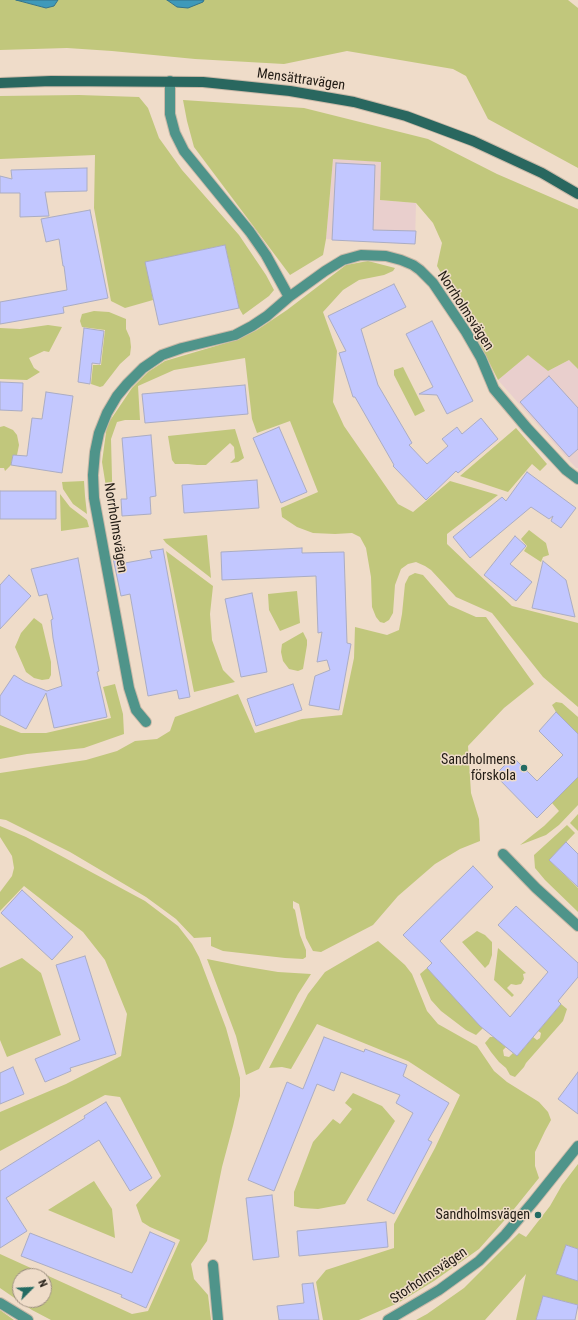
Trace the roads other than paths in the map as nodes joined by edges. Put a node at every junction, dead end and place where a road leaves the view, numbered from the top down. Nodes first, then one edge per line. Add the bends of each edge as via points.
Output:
1 (170, 81) junction
2 (0, 83) edge
3 (578, 194) edge
4 (290, 297) junction
5 (578, 479) edge
6 (146, 722) dead end
7 (503, 854) dead end
8 (578, 926) edge
9 (578, 1146) edge
10 (213, 1265) dead end
11 (0, 1303) edge
12 (28, 1320) edge
13 (218, 1320) edge
14 (388, 1320) edge

1 - 2 street, Mensättravägen
1 - 3 street, Mensättravägen via 290,91 354,102 398,114 473,140 542,172
1 - 4 street via 170,114 175,133 184,151 250,232
4 - 5 street, Norrholmsvägen via 343,260 361,255 386,256 413,265 433,283 466,332 494,388 527,428 566,470
4 - 6 street, Norrholmsvägen via 252,326 235,334 162,355 143,368 117,396 99,433 93,475 95,505 129,688 136,710
7 - 8 street
9 - 14 street, Storholmsvägen via 505,1235 479,1261 439,1290
10 - 13 street
11 - 12 street

